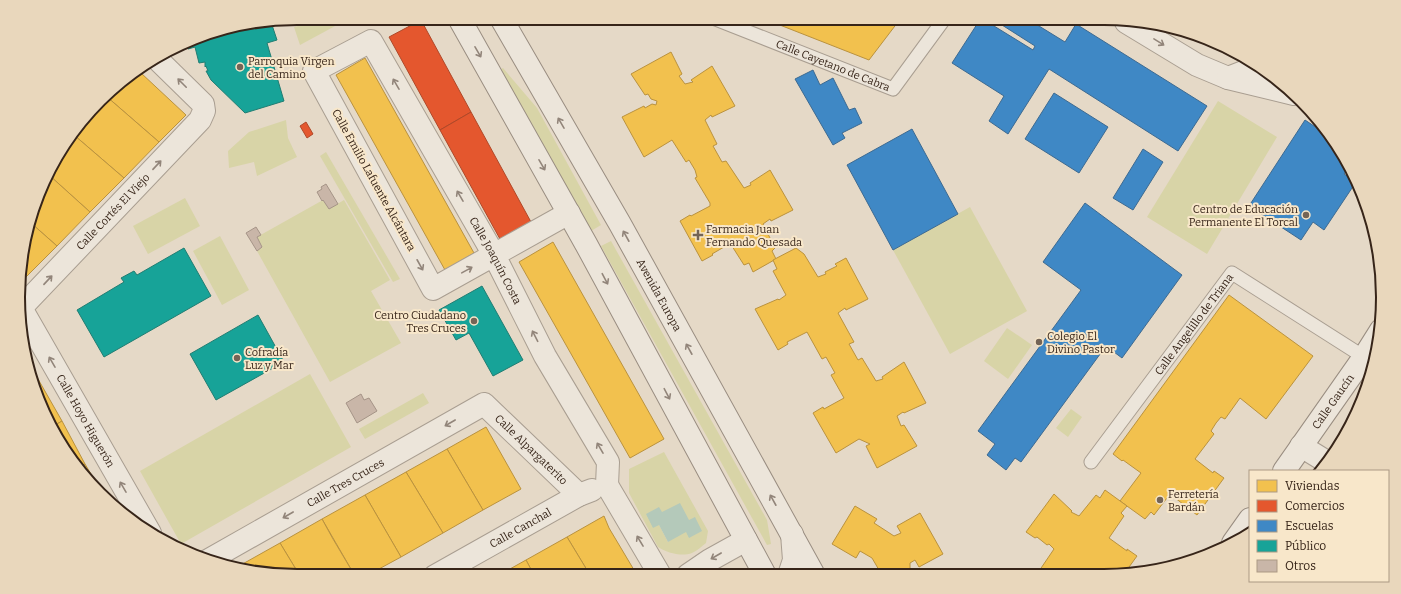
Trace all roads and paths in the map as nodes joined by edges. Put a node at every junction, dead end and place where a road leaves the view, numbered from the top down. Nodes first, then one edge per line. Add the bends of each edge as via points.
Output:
1 (464, 25) edge
2 (505, 25) edge
3 (731, 25) edge
4 (940, 25) edge
5 (1133, 27) edge
6 (160, 62) edge
7 (1252, 69) edge
8 (314, 71) joint
9 (1228, 78) junction
10 (1282, 91) edge
11 (569, 213) junction
12 (494, 255) junction
13 (25, 303) edge
14 (26, 320) edge
15 (1372, 345) edge
16 (1364, 357) junction
17 (484, 404) joint
18 (1301, 446) junction
19 (1323, 459) edge
20 (1091, 462) dead end
21 (1285, 470) edge
22 (607, 485) junction
23 (579, 495) junction
24 (1249, 520) edge
25 (143, 521) edge
26 (1241, 532) edge
27 (792, 534) junction
28 (746, 540) junction
29 (215, 556) edge
30 (447, 569) edge
31 (656, 569) edge
32 (697, 569) edge
33 (762, 569) edge
34 (791, 569) edge
35 (811, 569) edge

1 -> 11 street
27 -> 2 street, Avenida Europa
3 - 4 lane, Calle Cayetano de Cabra via 893,89
5 -> 9 street via 1197,66
13 -> 6 street, Calle Cortés El Viejo via 200,120 204,111 203,104
7 - 9 street
12 -> 8 street, Calle Joaquín Costa via 371,40
8 -> 12 street, Calle Emilio Lafuente Alcántara via 433,289
9 - 10 street
11 - 12 street
11 -> 28 street
22 -> 12 street, Calle Joaquín Costa via 608,462 545,356
25 -> 14 street, Calle Hoyo Higuerón
15 - 16 street, Calle Gaucín
16 - 18 street, Calle Gaucín
16 - 20 lane, Calle Angelillo de Triana via 1232,273
17 - 23 street, Calle Alpargaterito
17 -> 29 street, Calle Tres Cruces
18 - 19 street
18 - 21 street, Calle Gaucín
22 - 23 street, Calle Canchal
31 -> 22 street
23 - 30 street, Calle Canchal
24 - 26 street
27 - 34 street via 794,560
27 - 35 street, Avenida Europa
28 -> 32 street
28 - 33 street

